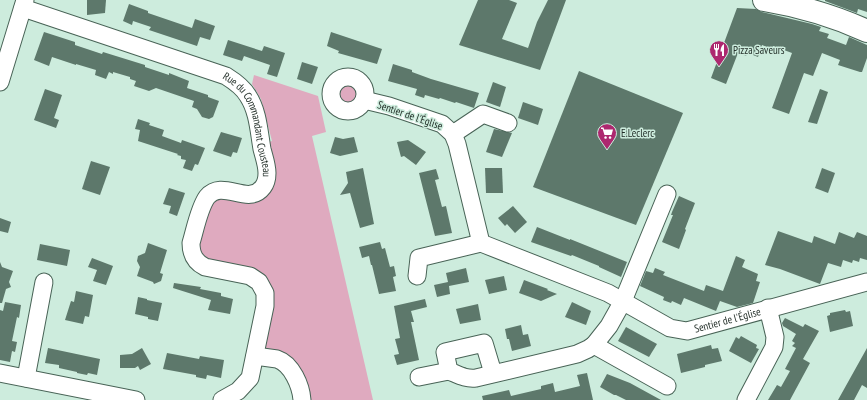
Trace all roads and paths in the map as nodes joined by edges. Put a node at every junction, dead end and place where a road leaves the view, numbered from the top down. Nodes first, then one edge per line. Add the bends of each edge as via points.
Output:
1 (764, 0) edge
2 (24, 4) edge
3 (867, 31) edge
4 (0, 82) edge
5 (364, 100) dead end
6 (508, 123) dead end
7 (453, 134) junction
8 (667, 194) dead end
9 (481, 243) junction
10 (417, 276) dead end
11 (44, 282) dead end
12 (867, 282) edge
13 (623, 301) junction
14 (768, 308) junction
15 (594, 345) junction
16 (255, 356) junction
17 (449, 370) junction
18 (0, 373) edge
19 (493, 374) junction
20 (419, 377) dead end
21 (26, 378) junction
22 (667, 386) dead end
23 (136, 400) edge
24 (222, 400) edge
25 (302, 400) edge
26 (746, 400) edge

1 - 3 main road via 820,13
2 - 4 street
2 - 16 street, Rue du Commandant Cousteau via 226,76 238,84 248,96 255,110 267,172 265,184 258,192 250,195 227,190 211,193 202,206 191,249 194,258 201,265 250,276 263,287 265,306
5 - 7 street, Sentier de l'Église via 442,124
6 - 7 street, Sentier de l'Église via 483,114
7 - 9 street, Sentier de l'Église
8 - 13 street
9 - 10 street via 418,258
9 - 13 street, Sentier de l'Église via 599,289
11 - 21 street
12 - 14 street, Sentier de l'Église
13 - 14 street, Sentier de l'Église via 670,328 681,330
13 - 15 street via 609,326
14 - 26 street, Sentier de l'Église via 775,337 774,347
15 - 19 street via 577,354
15 - 22 street
16 - 24 street, Rue du Commandant Cousteau via 250,378 238,391
16 - 25 street via 277,359 286,365 299,387
17 - 19 street via 469,378
17 - 19 street via 446,352 484,343
17 - 20 street
18 - 21 street
21 - 23 street

